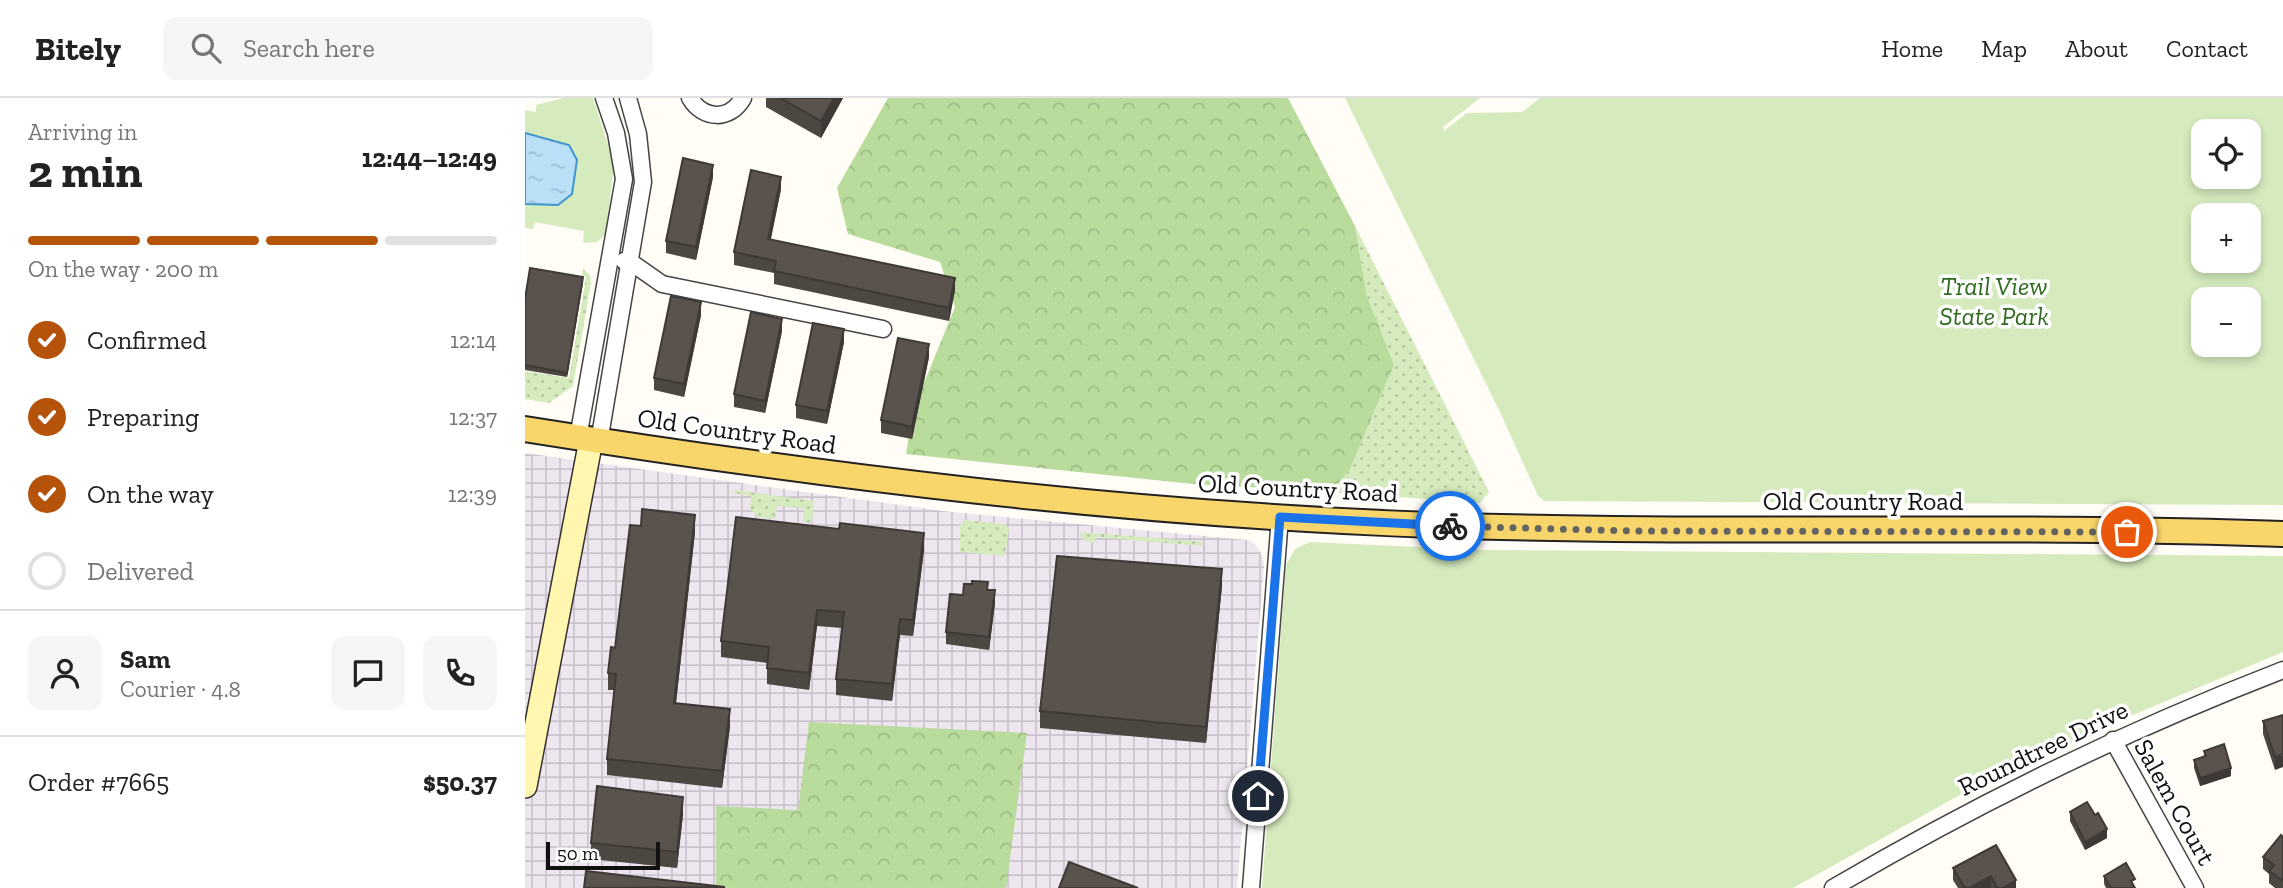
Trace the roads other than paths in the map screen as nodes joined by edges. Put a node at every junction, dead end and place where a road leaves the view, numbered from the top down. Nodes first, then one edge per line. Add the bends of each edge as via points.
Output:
1 (604, 98) edge
2 (628, 98) edge
3 (690, 98) edge
4 (743, 98) edge
5 (610, 258) junction
6 (632, 262) junction
7 (883, 329) dead end
8 (525, 429) edge
9 (589, 440) junction
10 (1280, 517) junction
11 (2283, 534) edge
12 (2283, 670) edge
13 (2113, 740) junction
14 (525, 786) edge
15 (1251, 888) edge
16 (1833, 888) edge
17 (2195, 888) edge

1 - 5 street via 624,178
2 - 6 street via 638,134 643,182
3 - 4 street via 703,112 720,115 737,107
5 - 6 street
5 - 9 street
6 - 7 street via 661,284
6 - 9 street
8 - 9 main road, Old Country Road
9 - 10 main road, Old Country Road via 958,491
9 - 14 street
10 - 11 main road, Old Country Road via 1631,531
10 - 15 street
12 - 13 street, Roundtree Drive
13 - 16 street, Roundtree Drive via 2032,777
13 - 17 street, Salem Court

